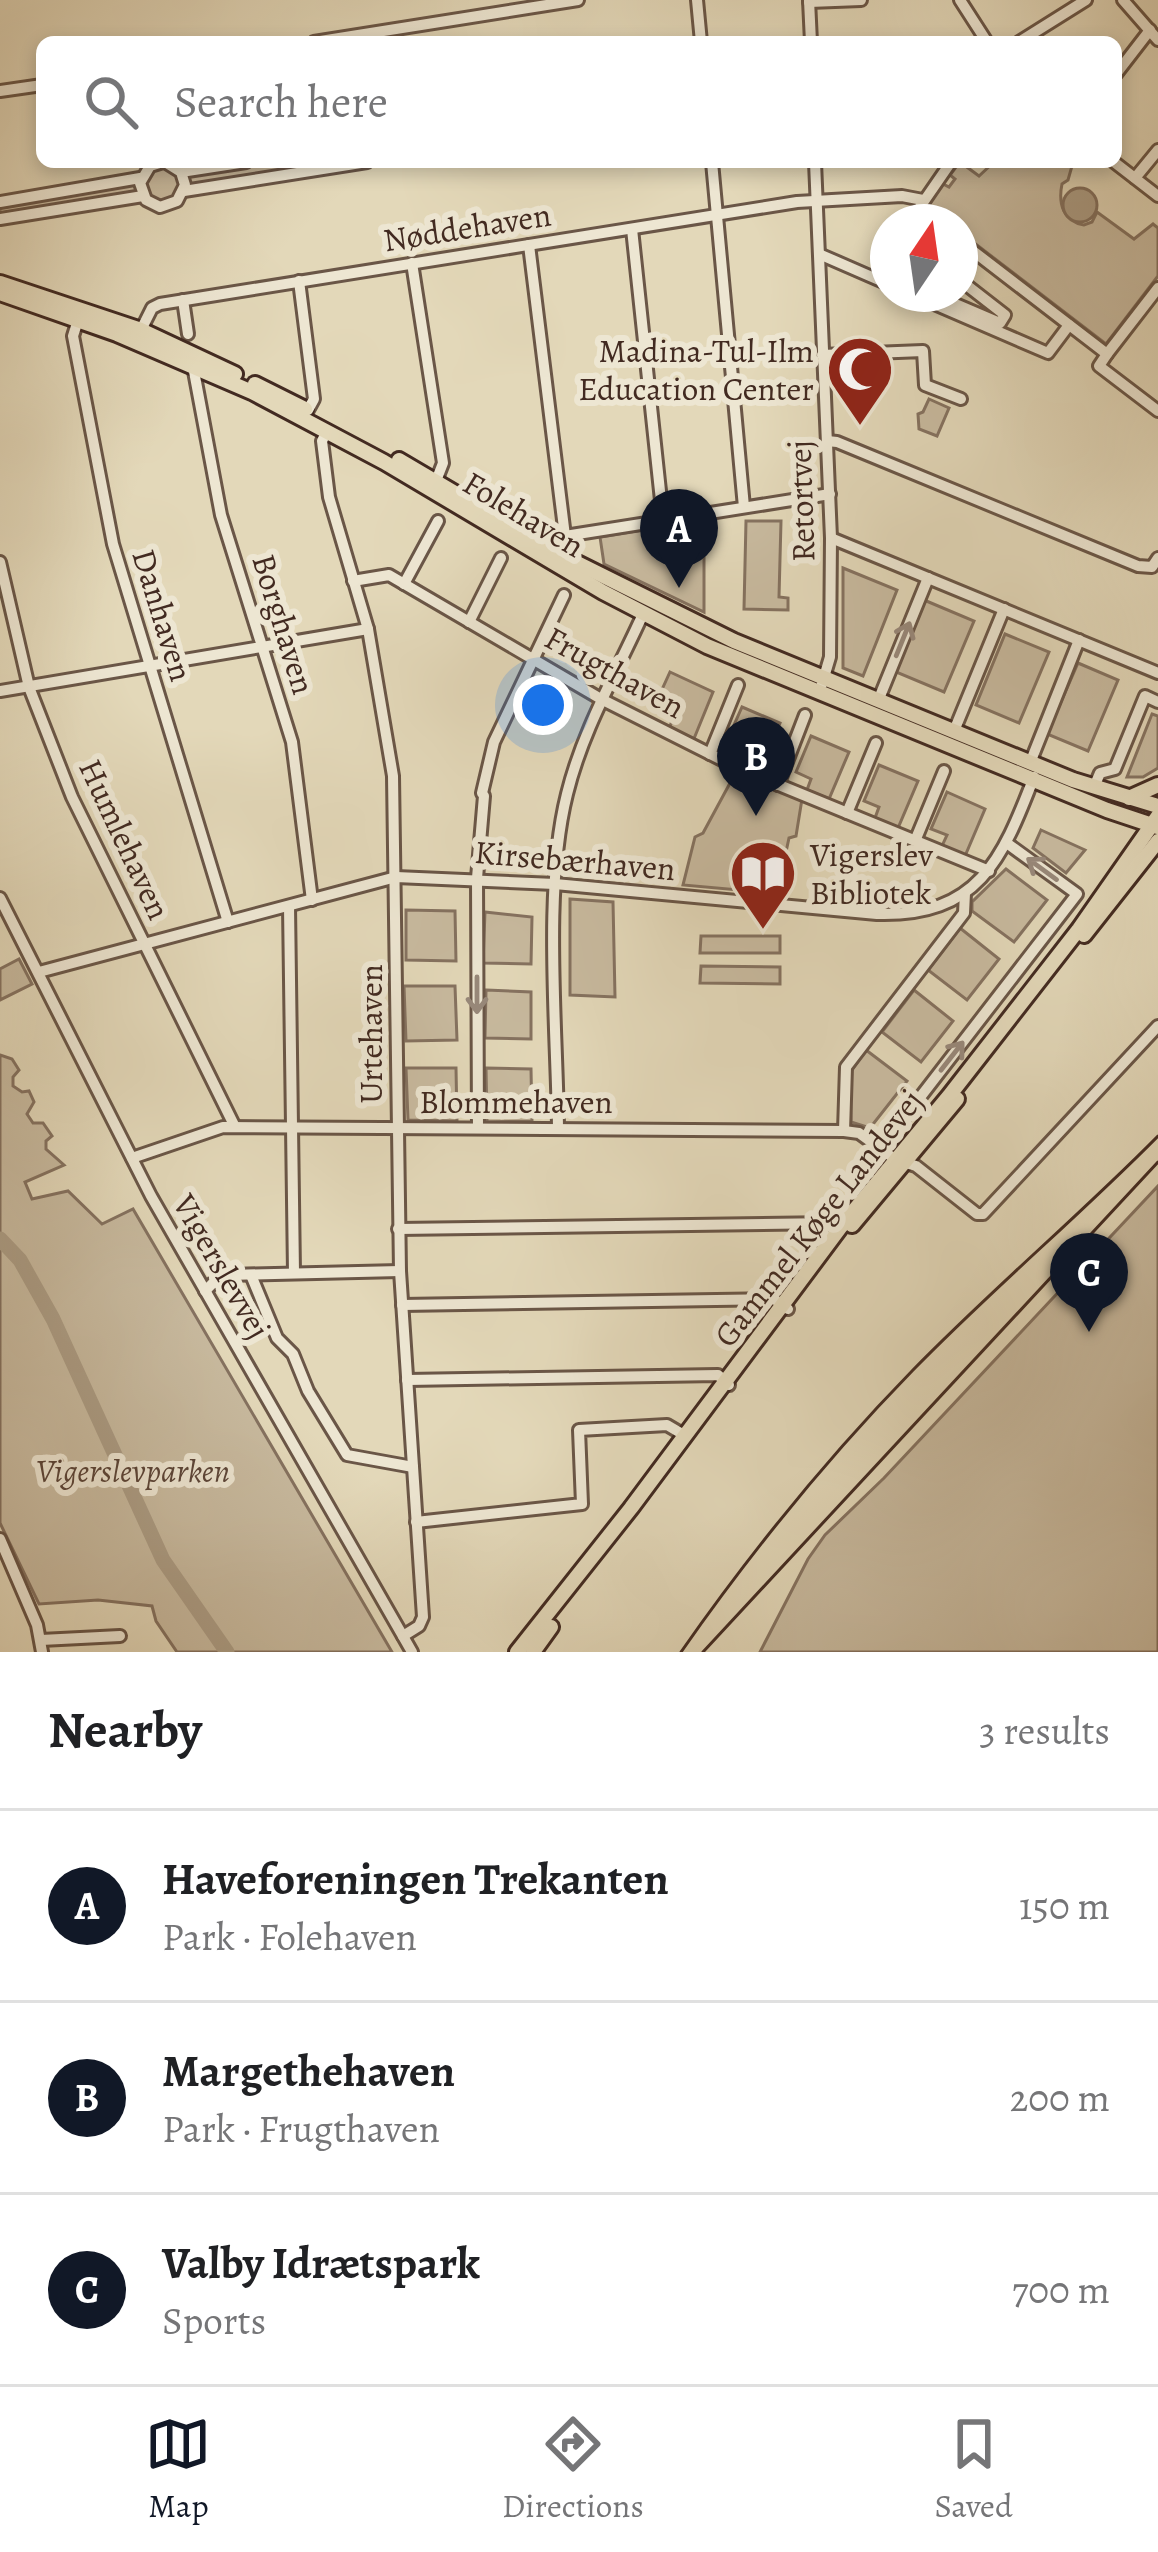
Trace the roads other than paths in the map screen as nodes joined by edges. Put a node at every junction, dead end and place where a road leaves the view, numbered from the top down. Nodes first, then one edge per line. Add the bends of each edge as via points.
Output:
1 (578, 0) edge
2 (697, 0) edge
3 (861, 0) edge
4 (960, 0) edge
5 (1086, 0) edge
6 (1123, 0) edge
7 (809, 1) edge
8 (1154, 35) edge
9 (352, 36) edge
10 (700, 36) edge
11 (811, 36) edge
12 (983, 36) edge
13 (1029, 36) edge
14 (1122, 68) edge
15 (36, 86) edge
16 (0, 91) edge
17 (1158, 150) edge
18 (148, 168) edge
19 (174, 168) edge
20 (207, 168) edge
21 (325, 168) edge
22 (713, 168) edge
23 (815, 168) edge
24 (947, 168) edge
25 (1122, 168) edge
26 (181, 172) junction
27 (140, 178) junction
28 (1135, 178) junction
29 (184, 191) junction
30 (143, 196) junction
31 (1158, 196) edge
32 (923, 200) junction
33 (817, 201) junction
34 (0, 202) edge
35 (923, 204) edge
36 (717, 215) junction
37 (0, 218) edge
38 (632, 229) junction
39 (529, 245) junction
40 (819, 254) junction
41 (978, 255) edge
42 (412, 263) junction
43 (870, 276) edge
44 (298, 281) junction
45 (0, 283) edge
46 (1158, 287) edge
47 (0, 293) edge
48 (978, 294) edge
49 (183, 300) junction
50 (1153, 305) edge
51 (962, 312) edge
52 (974, 312) edge
53 (78, 320) junction
54 (1069, 325) junction
55 (140, 330) junction
56 (188, 334) dead end
57 (1107, 354) junction
58 (822, 355) junction
59 (194, 365) junction
60 (961, 399) dead end
61 (308, 410) junction
62 (1158, 411) edge
63 (327, 430) junction
64 (827, 441) junction
65 (436, 482) junction
66 (830, 494) junction
67 (744, 507) junction
68 (438, 520) dead end
69 (663, 520) junction
70 (565, 536) junction
71 (831, 538) junction
72 (555, 552) junction
73 (501, 558) dead end
74 (1158, 558) edge
75 (0, 562) edge
76 (928, 578) junction
77 (353, 581) junction
78 (404, 584) junction
79 (564, 595) dead end
80 (1004, 609) junction
81 (643, 614) junction
82 (469, 622) junction
83 (368, 629) junction
84 (1079, 640) junction
85 (264, 648) junction
86 (533, 659) junction
87 (150, 666) junction
88 (1158, 673) edge
89 (738, 685) dead end
90 (821, 686) junction
91 (29, 687) junction
92 (0, 691) edge
93 (601, 699) junction
94 (878, 701) junction
95 (1158, 702) edge
96 (806, 715) dead end
97 (954, 731) junction
98 (876, 743) dead end
99 (710, 754) junction
100 (1034, 770) junction
101 (944, 771) dead end
102 (778, 784) junction
103 (1158, 785) edge
104 (1094, 788) junction
105 (1129, 798) junction
106 (1158, 806) edge
107 (847, 813) junction
108 (1157, 821) edge
109 (916, 841) junction
110 (1158, 842) edge
111 (1008, 844) junction
112 (989, 871) junction
113 (396, 877) junction
114 (477, 878) junction
115 (555, 884) junction
116 (965, 893) junction
117 (0, 898) edge
118 (312, 899) junction
119 (289, 906) junction
120 (228, 922) junction
121 (144, 944) junction
122 (39, 972) junction
123 (1158, 1026) edge
124 (236, 1127) junction
125 (292, 1127) junction
126 (398, 1127) junction
127 (478, 1128) junction
128 (558, 1128) junction
129 (844, 1130) junction
130 (881, 1148) junction
131 (132, 1158) junction
132 (901, 1162) junction
133 (846, 1227) junction
134 (398, 1229) junction
135 (400, 1271) junction
136 (294, 1273) junction
137 (251, 1275) junction
138 (205, 1291) junction
139 (402, 1305) junction
140 (785, 1307) junction
141 (407, 1380) junction
142 (727, 1383) junction
143 (684, 1435) junction
144 (413, 1467) junction
145 (416, 1522) junction
146 (1, 1545) edge
147 (120, 1636) dead end
148 (404, 1636) junction
149 (41, 1646) edge
150 (412, 1652) edge
151 (517, 1652) edge
152 (533, 1652) edge

1 - 9 street
2 - 10 street
3 - 7 street
4 - 12 street
5 - 13 street
6 - 8 street
7 - 11 street
8 - 14 street
15 - 16 street
17 - 28 street
18 - 27 street
19 - 26 street
20 - 26 street
21 - 29 street
22 - 36 street
23 - 33 street, Retortvej
24 - 32 street
25 - 28 street
26 - 29 street
27 - 30 street
27 - 34 street
28 - 31 street
29 - 30 street via 166,207
30 - 37 street
32 - 33 street, Nøddehaven
32 - 35 street
33 - 36 street, Nøddehaven
33 - 40 street, Retortvej
36 - 38 street, Nøddehaven
36 - 67 street
38 - 39 street, Nøddehaven
38 - 69 street
39 - 42 street, Nøddehaven
39 - 70 street
40 - 43 street
40 - 58 street, Retortvej
41 - 54 street
42 - 44 street, Nøddehaven
42 - 65 street via 443,463
44 - 49 street, Nøddehaven
44 - 61 street via 314,399
45 - 55 main road, Folehaven
46 - 50 street
47 - 53 main road, Folehaven
48 - 52 street via 1006,315 1000,323
49 - 55 street, Nøddehaven via 152,308
49 - 56 street
50 - 57 street
51 - 54 street via 1048,353
53 - 59 main road, Folehaven
53 - 87 street, Danhaven via 73,336 112,544
54 - 57 street
55 - 61 main road, Folehaven
57 - 62 street via 1099,366
58 - 60 street via 922,351 925,385
58 - 64 street, Retortvej
59 - 63 main road, Folehaven
59 - 85 street, Borghaven via 221,514
61 - 65 main road, Folehaven
63 - 77 street, Urtehaven via 329,497
63 - 81 main road, Folehaven
64 - 66 street, Retortvej
64 - 74 street via 1138,566 1152,567
65 - 72 main road, Folehaven
66 - 67 street
66 - 71 street, Retortvej
67 - 69 street
68 - 78 street, Folehaven
69 - 70 street
70 - 72 street
71 - 76 street
71 - 90 street, Retortvej via 830,657
72 - 90 main road, Folehaven
73 - 82 street, Folehaven
75 - 91 street, Humlehaven
76 - 80 street
94 -> 76 street
77 - 78 street, Frugthaven via 383,574
77 - 83 street, Urtehaven
78 - 82 street, Frugthaven
79 - 86 street
80 - 84 street
80 - 97 street
81 - 90 main road, Folehaven
81 - 93 street
82 - 86 street, Frugthaven
83 - 85 street
83 - 113 street, Urtehaven via 393,776
84 - 88 street
84 - 100 street
85 - 87 street
85 - 118 street, Borghaven via 292,742
86 - 93 street, Frugthaven
86 - 114 street via 494,742
87 - 91 street
87 - 120 street, Danhaven
89 - 99 street
90 - 94 main road, Folehaven
90 - 100 main road, Folehaven
91 - 92 street
91 - 121 street, Humlehaven via 71,796
93 - 99 street, Frugthaven
93 - 115 street via 566,796
94 - 97 main road, Folehaven
95 - 104 street via 1145,696 1115,770 1100,773
96 - 102 street
97 - 100 main road, Folehaven
98 - 107 street
99 - 102 street, Frugthaven
100 - 104 main road, Folehaven
100 - 108 main road, Folehaven via 1064,792
100 - 111 street, Kirsebærhaven
101 - 109 street
102 - 107 street, Frugthaven
103 - 105 main road
104 - 105 main road, Folehaven
105 - 106 main road, Folehaven
107 - 109 street, Frugthaven
108 - 132 main road, Gammel Køge Landevej
109 - 112 street, Frugthaven
110 - 132 main road, Gammel Køge Landevej
111 - 112 street, Kirsebærhaven
130 -> 111 street, Gammel Køge Landevej via 1077,894
112 - 116 street, Kirsebærhaven
113 - 114 street, Kirsebærhaven
113 - 118 street, Kirsebærhaven
113 - 126 street, Urtehaven
114 - 115 street, Kirsebærhaven
114 -> 127 street
115 - 116 street, Kirsebærhaven via 896,914 948,905
115 - 128 street
116 - 129 street via 964,914 846,1067
117 - 122 street, Vigerslevvej
118 - 119 street, Kirsebærhaven
119 - 120 street, Kirsebærhaven
119 - 125 street
120 - 121 street, Kirsebærhaven
121 - 122 street, Kirsebærhaven
121 - 124 street, Humlehaven
122 - 131 street, Vigerslevvej
123 - 132 street, Blommehaven via 983,1214
124 - 125 street, Blommehaven
124 - 131 street, Blommehaven
125 - 126 street, Blommehaven
125 - 136 street
126 - 127 street, Blommehaven
126 - 134 street, Urtehaven
127 - 128 street, Blommehaven
128 - 129 street, Blommehaven
129 - 130 street, Blommehaven
130 - 132 street, Blommehaven
131 - 138 street, Vigerslevvej
132 - 133 main road, Gammel Køge Landevej
133 - 134 street
133 - 140 main road, Gammel Køge Landevej
134 - 135 street, Urtehaven
135 - 136 street
135 - 139 street, Urtehaven
136 - 137 street
137 - 138 street via 218,1278
137 - 144 street via 277,1338 347,1456
138 - 148 street, Vigerslevvej
139 - 140 street via 774,1299
139 - 141 street, Urtehaven
140 - 142 main road, Gammel Køge Landevej
141 - 142 street via 718,1375
141 - 144 street, Urtehaven
142 - 143 main road, Gammel Køge Landevej
142 - 152 main road, Gammel Køge Landevej
143 - 145 street via 667,1425 579,1430 579,1506
143 - 151 main road, Gammel Køge Landevej
144 - 145 street, Urtehaven
145 - 148 street, Urtehaven via 423,1617
146 - 149 street
147 - 149 street
148 - 150 street, Vigerslevvej

